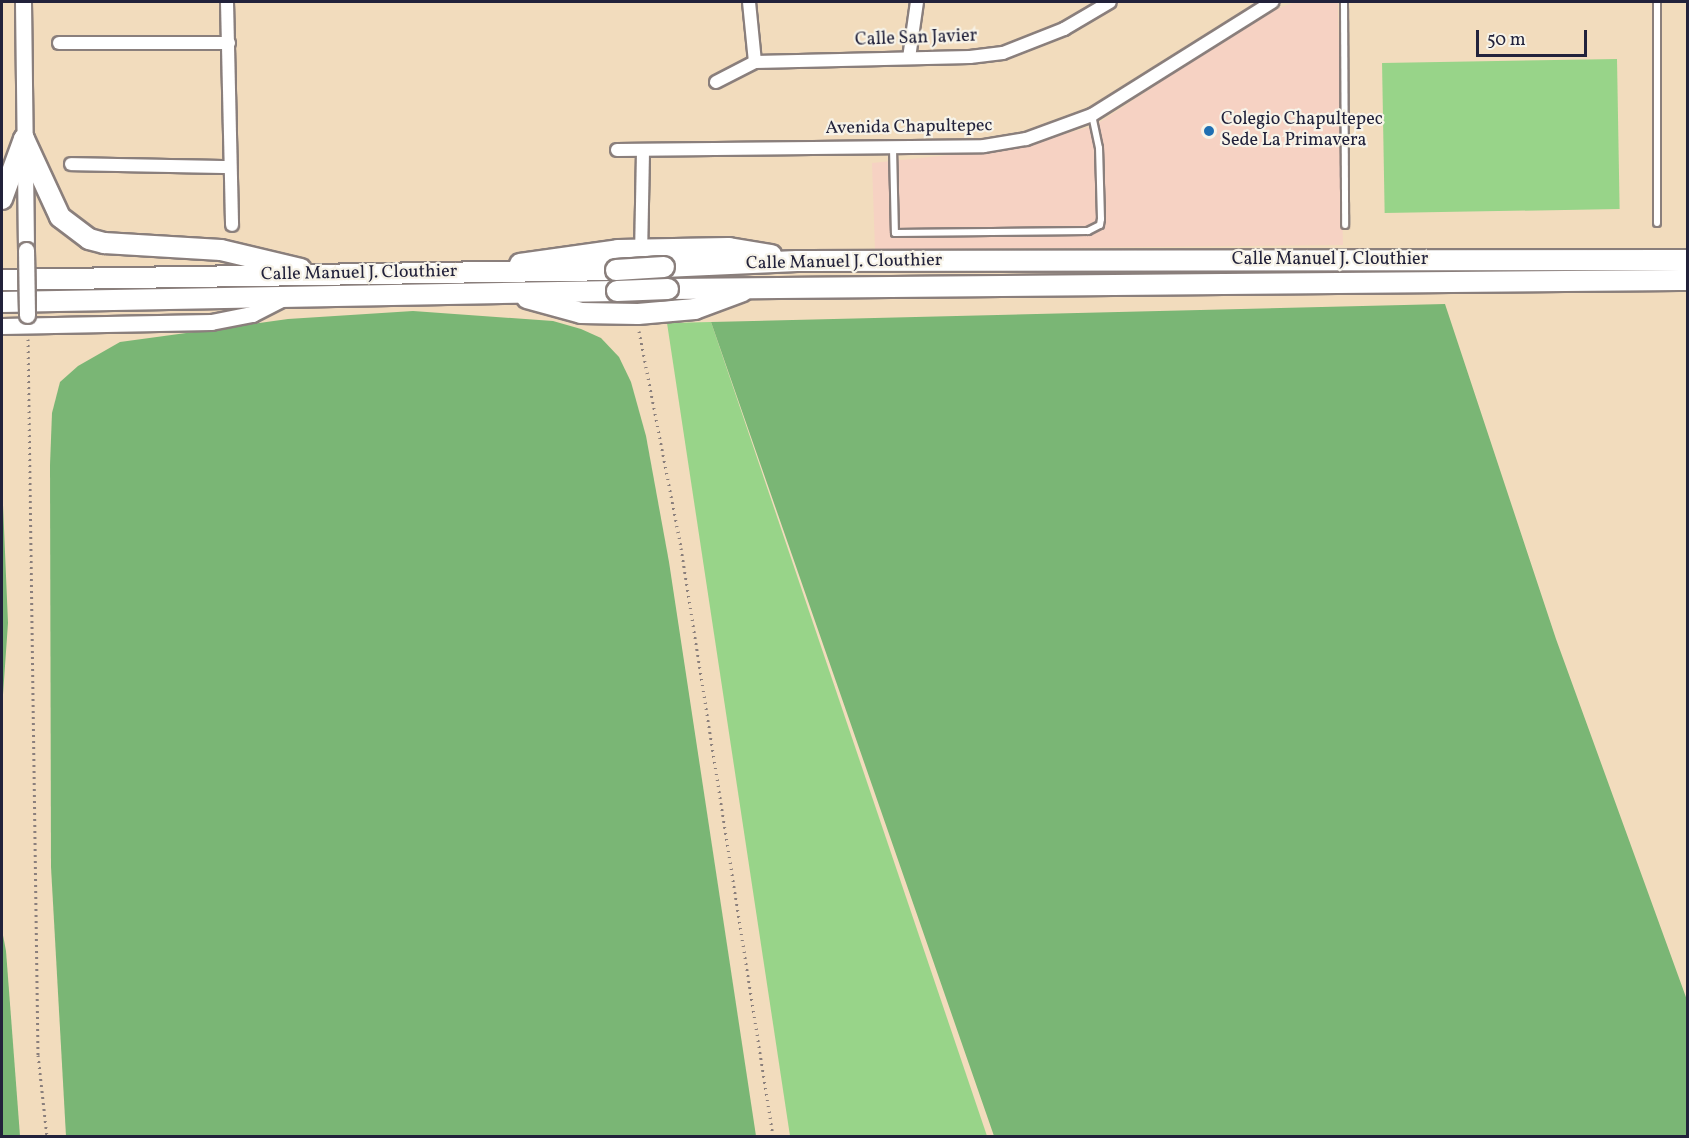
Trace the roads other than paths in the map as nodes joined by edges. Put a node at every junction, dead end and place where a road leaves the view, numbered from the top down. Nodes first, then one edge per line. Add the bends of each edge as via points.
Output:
1 (23, 2) edge
2 (228, 2) edge
3 (748, 2) edge
4 (917, 2) edge
5 (1110, 2) edge
6 (1272, 2) edge
7 (1344, 2) edge
8 (1657, 2) edge
9 (59, 43) dead end
10 (229, 43) junction
11 (909, 58) junction
12 (755, 62) junction
13 (716, 82) dead end
14 (1092, 116) junction
15 (24, 139) junction
16 (893, 148) junction
17 (617, 150) dead end
18 (643, 150) junction
19 (71, 164) dead end
20 (230, 167) junction
21 (2, 199) edge
22 (1657, 222) dead end
23 (232, 225) dead end
24 (1345, 225) dead end
25 (641, 250) junction
26 (1688, 260) edge
27 (798, 261) junction
28 (498, 273) junction
29 (315, 274) junction
30 (2, 280) edge
31 (1688, 280) edge
32 (751, 288) junction
33 (513, 294) junction
34 (284, 297) junction
35 (2, 302) edge
36 (638, 314) junction
37 (28, 320) junction
38 (2, 326) edge

1 - 15 street
2 - 10 street
3 - 12 street
4 - 11 street
5 - 11 street, Calle San Javier via 1064,29 1003,53
6 - 14 street, Avenida Chapultepec
7 - 24 lane
8 - 22 lane
9 - 10 street
10 - 20 street
11 - 12 street, Calle San Javier
12 - 13 street, Calle San Javier
14 - 16 street, Avenida Chapultepec via 1015,141 984,146
14 - 16 lane via 1099,148 1101,219 1100,225 1088,231 896,233
15 - 21 main road
15 - 29 main road via 60,217 89,239 221,250
15 - 37 street, bridge
16 - 18 street, Avenida Chapultepec
17 - 18 street, Avenida Chapultepec
18 - 25 street
19 - 20 street
20 - 23 street
25 - 27 main road via 729,248
25 - 28 main road via 554,257
25 - 36 street
26 - 27 main road, Calle Manuel J. Clouthier
27 - 28 main road, Calle Manuel J. Clouthier, bridge
28 - 29 main road, Calle Manuel J. Clouthier
29 - 30 main road, Calle Manuel J. Clouthier
31 - 32 main road, Calle Manuel J. Clouthier
32 - 33 main road, Calle Manuel J. Clouthier, bridge
32 - 36 main road via 695,309
33 - 34 main road, Calle Manuel J. Clouthier
33 - 36 main road via 581,313
34 - 35 main road, Calle Manuel J. Clouthier
34 - 37 street via 252,314 211,322
37 - 38 street

